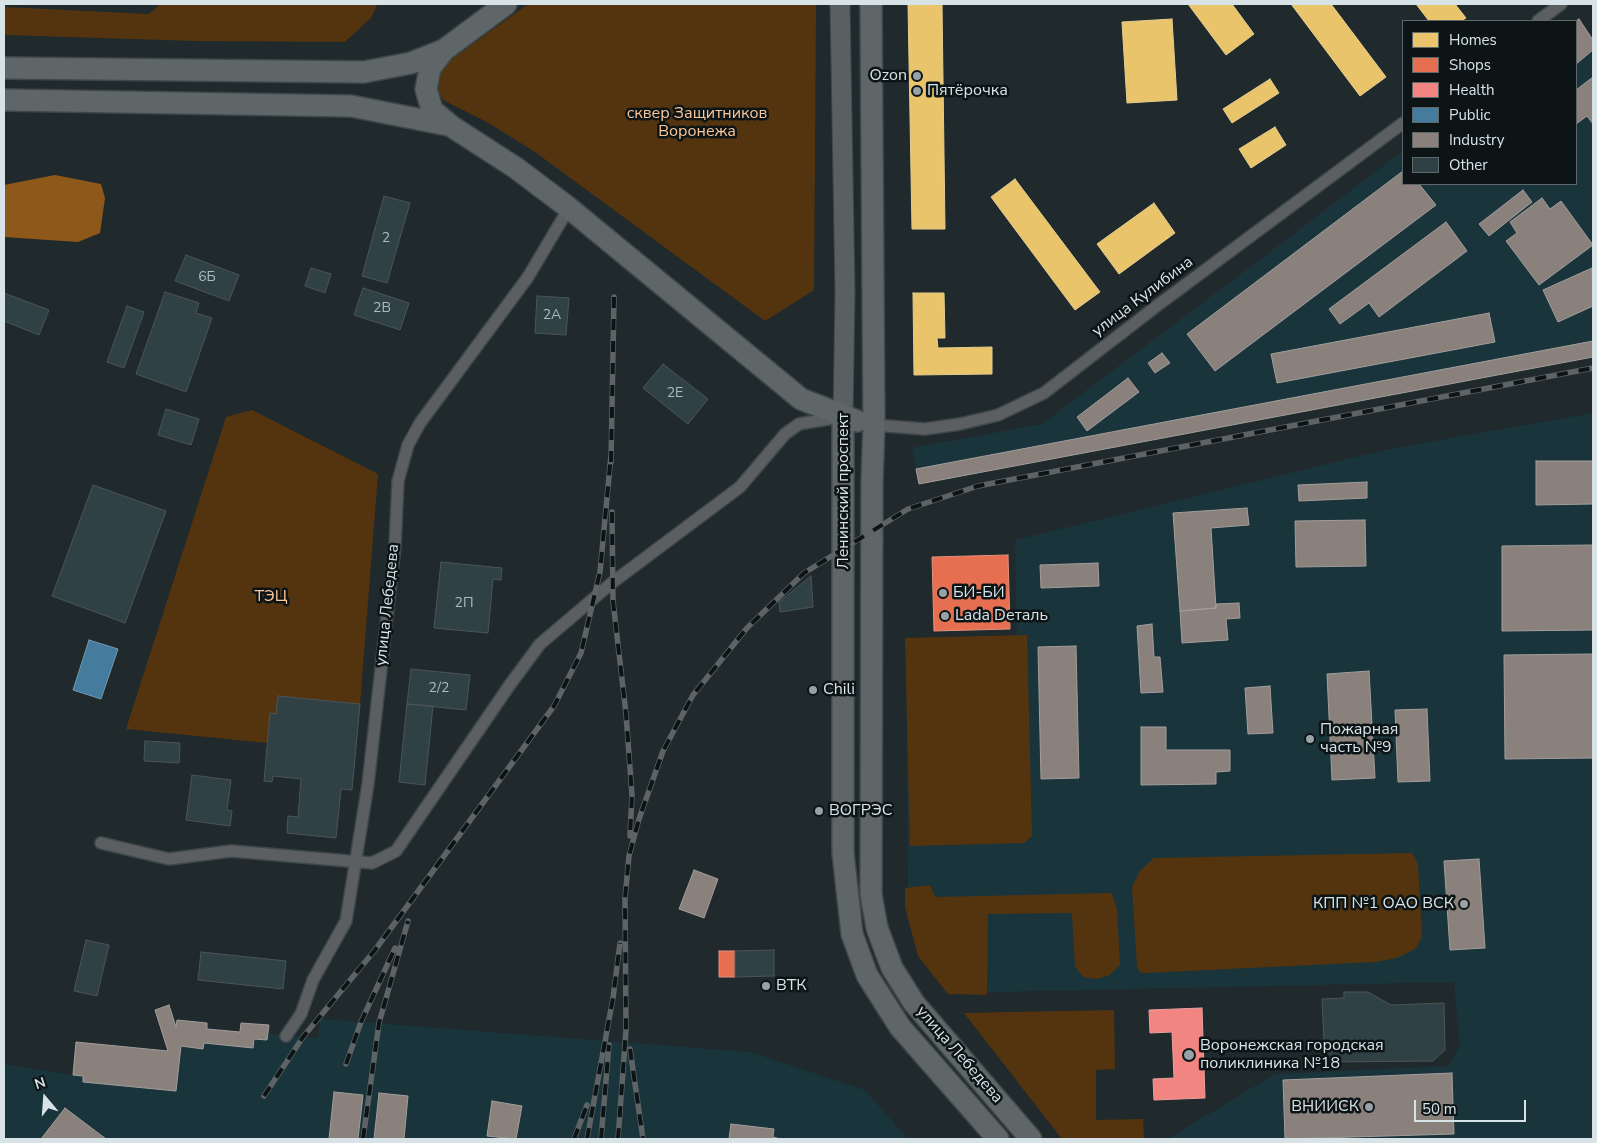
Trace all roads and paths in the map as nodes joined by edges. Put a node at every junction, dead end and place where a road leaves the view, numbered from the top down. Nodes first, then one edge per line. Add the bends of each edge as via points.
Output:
1 (506, 4) edge
2 (840, 4) edge
3 (872, 4) edge
4 (1561, 4) edge
5 (1539, 20) edge
6 (444, 50) junction
7 (4, 68) edge
8 (4, 100) edge
9 (1402, 124) edge
10 (451, 126) junction
11 (570, 208) junction
12 (843, 417) junction
13 (874, 425) junction
14 (101, 843) dead end
15 (356, 863) junction
16 (892, 968) joint
17 (868, 975) joint
18 (286, 1036) dead end
19 (998, 1139) edge
20 (1031, 1139) edge

1 - 6 highway
2 - 12 main road, Ленинский проспект
3 - 13 highway, Ленинский проспект
4 - 5 street
6 - 7 highway via 411,63 364,72
6 - 10 highway via 430,68 426,89 432,110
8 - 10 highway via 351,106
9 - 13 street, улица Кулибина via 1044,393 998,415 960,424 925,429
10 - 11 highway
11 - 12 highway via 801,399
11 - 15 street, улица Лебедева via 528,277 420,423 408,445 398,480 386,628
12 - 13 highway
12 - 15 street via 799,424 786,434 740,487 613,582 540,644 396,852 372,863
12 - 17 highway, Ленинский проспект via 844,873 852,934
13 - 16 highway, Ленинский проспект via 871,887 877,928
14 - 15 street via 169,859 231,851
15 - 18 street, улица Лебедева via 343,927 312,980 302,1014
16 - 20 highway, улица Лебедева via 914,1003
17 - 19 highway, улица Лебедева via 900,1027

